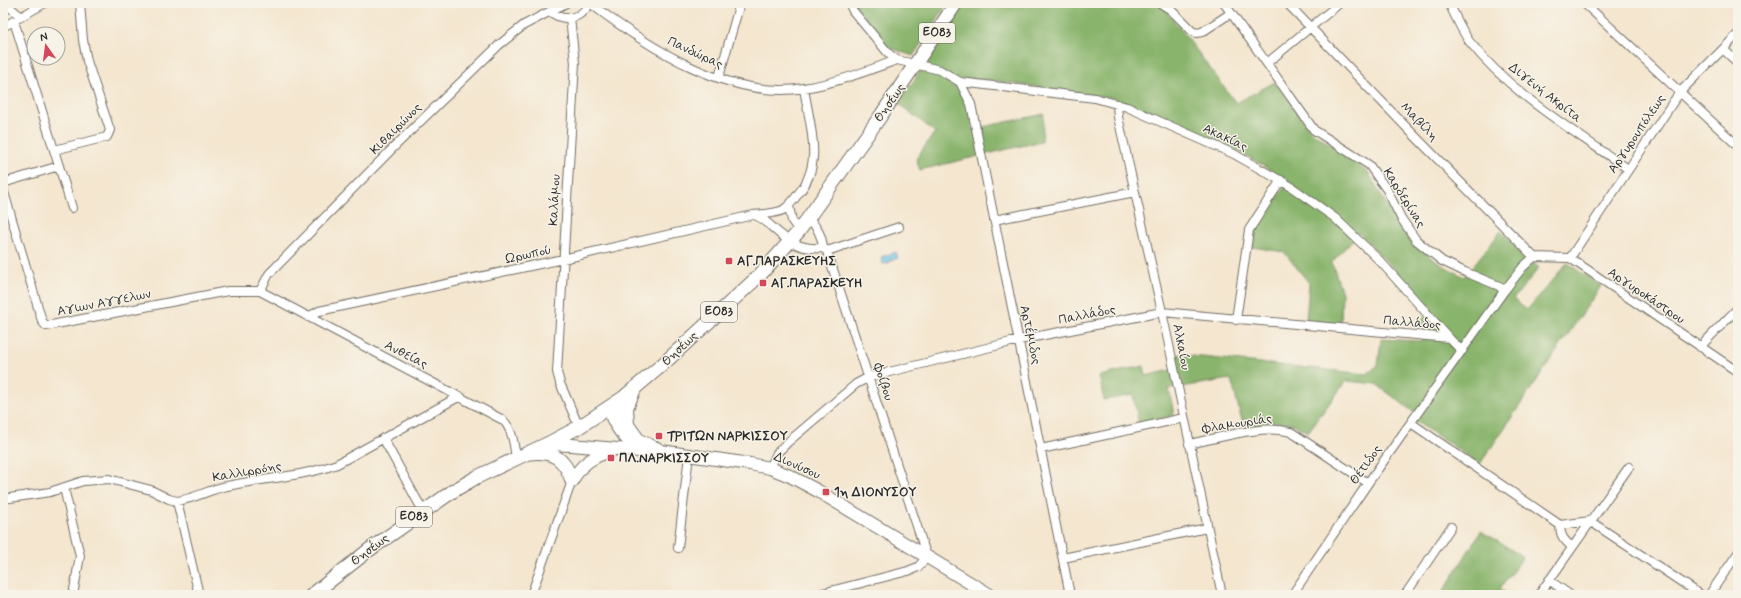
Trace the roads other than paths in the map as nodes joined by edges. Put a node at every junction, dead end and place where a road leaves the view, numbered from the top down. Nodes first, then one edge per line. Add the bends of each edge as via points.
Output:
1 (5, 3) edge
2 (45, 3) edge
3 (80, 3) edge
4 (566, 3) edge
5 (589, 3) edge
6 (740, 3) edge
7 (849, 3) edge
8 (1160, 3) edge
9 (1224, 3) edge
10 (1287, 3) edge
11 (1340, 3) edge
12 (1449, 3) edge
13 (1584, 3) edge
14 (955, 4) edge
15 (551, 12) junction
16 (1230, 12) junction
17 (570, 18) junction
18 (17, 19) junction
19 (3, 26) edge
20 (1311, 28) junction
21 (1738, 34) edge
22 (1723, 49) junction
23 (897, 60) junction
24 (1267, 63) junction
25 (1738, 63) edge
26 (917, 64) junction
27 (719, 77) junction
28 (960, 82) junction
29 (804, 88) junction
30 (1680, 92) junction
31 (1117, 104) junction
32 (1738, 146) edge
33 (54, 150) junction
34 (59, 166) junction
35 (1628, 169) junction
36 (1281, 180) junction
37 (3, 183) edge
38 (3, 189) edge
39 (1135, 192) junction
40 (788, 206) junction
41 (72, 208) dead end
42 (753, 215) junction
43 (809, 218) junction
44 (994, 220) junction
45 (899, 228) dead end
46 (799, 231) junction
47 (791, 242) junction
48 (825, 249) junction
49 (1534, 257) junction
50 (1570, 258) junction
51 (563, 259) junction
52 (1504, 291) junction
53 (260, 292) junction
54 (1738, 308) edge
55 (1162, 312) junction
56 (308, 317) junction
57 (1236, 320) junction
58 (1449, 338) junction
59 (1019, 340) junction
60 (1700, 347) junction
61 (1462, 351) junction
62 (1738, 372) edge
63 (870, 377) junction
64 (635, 389) junction
65 (460, 396) junction
66 (610, 408) junction
67 (1184, 418) junction
68 (1411, 423) junction
69 (628, 426) junction
70 (579, 427) junction
71 (383, 438) junction
72 (547, 444) junction
73 (1189, 444) junction
74 (1041, 449) junction
75 (615, 450) junction
76 (639, 451) junction
77 (661, 451) junction
78 (689, 455) junction
79 (521, 456) junction
80 (1629, 467) dead end
81 (770, 468) junction
82 (572, 481) junction
83 (1368, 483) junction
84 (64, 488) junction
85 (3, 499) edge
86 (177, 501) junction
87 (423, 511) junction
88 (1590, 521) junction
89 (1560, 525) junction
90 (1451, 527) dead end
91 (1207, 528) junction
92 (1572, 547) junction
93 (678, 548) dead end
94 (1738, 553) edge
95 (927, 557) junction
96 (1063, 558) junction
97 (1549, 580) junction
98 (72, 595) edge
99 (199, 595) edge
100 (312, 595) edge
101 (531, 595) edge
102 (815, 595) edge
103 (990, 595) edge
104 (1070, 595) edge
105 (1222, 595) edge
106 (1292, 595) edge
107 (1405, 595) edge
108 (1539, 595) edge
109 (1570, 595) edge
110 (1701, 595) edge
111 (1709, 595) edge

1 - 18 street
2 - 18 street
3 - 33 street via 87,61 110,130 107,138
4 - 15 street, Κιθαιρώνος
5 - 17 street via 585,11
5 - 27 street, Πανδώρας via 676,60
6 - 27 street
7 - 23 street via 889,54
8 - 16 street via 1196,33 1202,32
9 - 16 street, Καρδερίνας
10 - 20 street, Μαβίλη
11 - 20 street
12 - 35 street, Διγενή Ακρίτα via 1469,40 1503,77 1532,102
13 - 30 street
14 - 26 main road, Θησέως / ΕΟ83
15 - 17 street via 562,18
15 - 53 street, Κιθαιρώνος via 524,25 499,45 269,274
16 - 24 street, Καρδερίνας
17 - 51 street, Καλάμου via 575,63
18 - 19 street
18 - 33 street
20 - 24 street
20 - 49 street, Μαβίλη
21 - 22 street, Αργυρουπόλεως
22 - 25 street
22 - 30 street, Αργυρουπόλεως
23 - 26 street, Ακακίας
23 - 29 street, Πανδώρας via 853,76
24 - 52 street, Καρδερίνας via 1314,130 1369,165 1416,240 1442,261 1499,286
26 - 28 street, Ακακίας via 940,70
26 - 43 main road, Θησέως / ΕΟ83
27 - 29 street, Πανδώρας via 764,90
28 - 31 street, Ακακίας via 1095,98
28 - 44 street, Αρτέμιδος via 971,104
29 - 40 street via 815,150 810,174 803,189
30 - 32 street
30 - 35 street, Αργυρουπόλεως
31 - 36 street, Ακακίας via 1234,154
31 - 39 street, Αλκαίου
33 - 34 street
34 - 37 street
34 - 41 street
35 - 50 street, Αργυρουπόλεως
36 - 57 street via 1249,230
36 - 58 street, Ακακίας via 1335,218 1380,261
38 - 53 street, Αγιων Αγγελων via 42,321 46,326 228,291
39 - 44 street
39 - 55 street, Αλκαίου
40 - 42 street, Ωρωπού via 782,210
40 - 46 street via 792,221
42 - 47 street via 759,216
42 - 51 street, Ωρωπού
43 - 46 main road, Θησέως / ΕΟ83
43 - 48 street, Φοίβου via 820,232
44 - 59 street, Αρτέμιδος
45 - 48 street
46 - 47 main road, Θησέως / ΕΟ83
47 - 48 street via 807,249
47 - 64 main road, Θησέως / ΕΟ83 via 760,275
48 - 63 street, Φοίβου
49 - 50 street
49 - 52 street
50 - 60 street, Αργυροκάστρου
51 - 56 street, Ωρωπού via 319,311
51 - 70 street, Καλάμου via 557,372
52 - 61 street
53 - 56 street, Ανθείας
54 - 60 street
55 - 57 street, Παλλάδος
55 - 59 street, Παλλάδος
55 - 67 street, Αλκαίου
56 - 65 street, Ανθείας
57 - 58 street, Παλλάδος
58 - 61 street, Ακακίας
59 - 63 street, Παλλάδος
59 - 74 street, Αρτέμιδος
60 - 62 street, Αργυροκάστρου
61 - 68 street, Θέτιδος
63 - 81 street, Παλλάδος via 856,384 788,442 777,454
63 - 95 street, Φοίβου
64 - 66 main road, Θησέως / ΕΟ83
64 - 69 main road via 627,408
65 - 71 street, Καλλιρρόης
65 - 79 street, Ανθείας via 503,420 509,426
66 - 69 main road, Διονύσου via 618,410
66 - 70 main road, Θησέως / ΕΟ83
66 - 76 main road via 610,415 626,440
67 - 73 street, Αλκαίου
67 - 74 street
68 - 83 street, Θέτιδος
68 - 89 street
69 - 77 main road, Διονύσου via 639,440
70 - 72 main road, Θησέως / ΕΟ83
71 - 86 street, Καλλιρρόης via 337,464 321,470 229,485
71 - 87 street
72 - 75 main road, Διονύσου
72 - 79 main road, Θησέως / ΕΟ83
73 - 83 street, Φλαμουριάς via 1264,429 1278,429 1297,435
73 - 91 street, Αλκαίου
74 - 96 street, Αρτέμιδος
75 - 76 main road, Διονύσου
75 - 82 main road via 590,459
76 - 77 main road, Διονύσου
77 - 78 main road, Διονύσου
78 - 81 main road, Διονύσου
78 - 93 street
79 - 82 main road via 545,453 560,459 569,471
79 - 87 main road, Θησέως / ΕΟ83 via 465,484
80 - 88 street
81 - 95 main road, Διονύσου via 818,491
82 - 101 street
83 - 106 street, Θέτιδος
84 - 85 street
84 - 86 street via 83,481 109,478 151,490
84 - 98 street via 80,556
86 - 99 street
87 - 100 main road, Θησέως / ΕΟ83
88 - 89 street
88 - 92 street
88 - 110 street
89 - 92 street via 1563,540
90 - 107 street
91 - 96 street
91 - 105 street, Αλκαίου
92 - 97 street
94 - 111 street
95 - 102 street via 918,567 908,571
95 - 103 main road, Διονύσου
96 - 104 street, Αρτέμιδος
97 - 108 street
97 - 109 street

